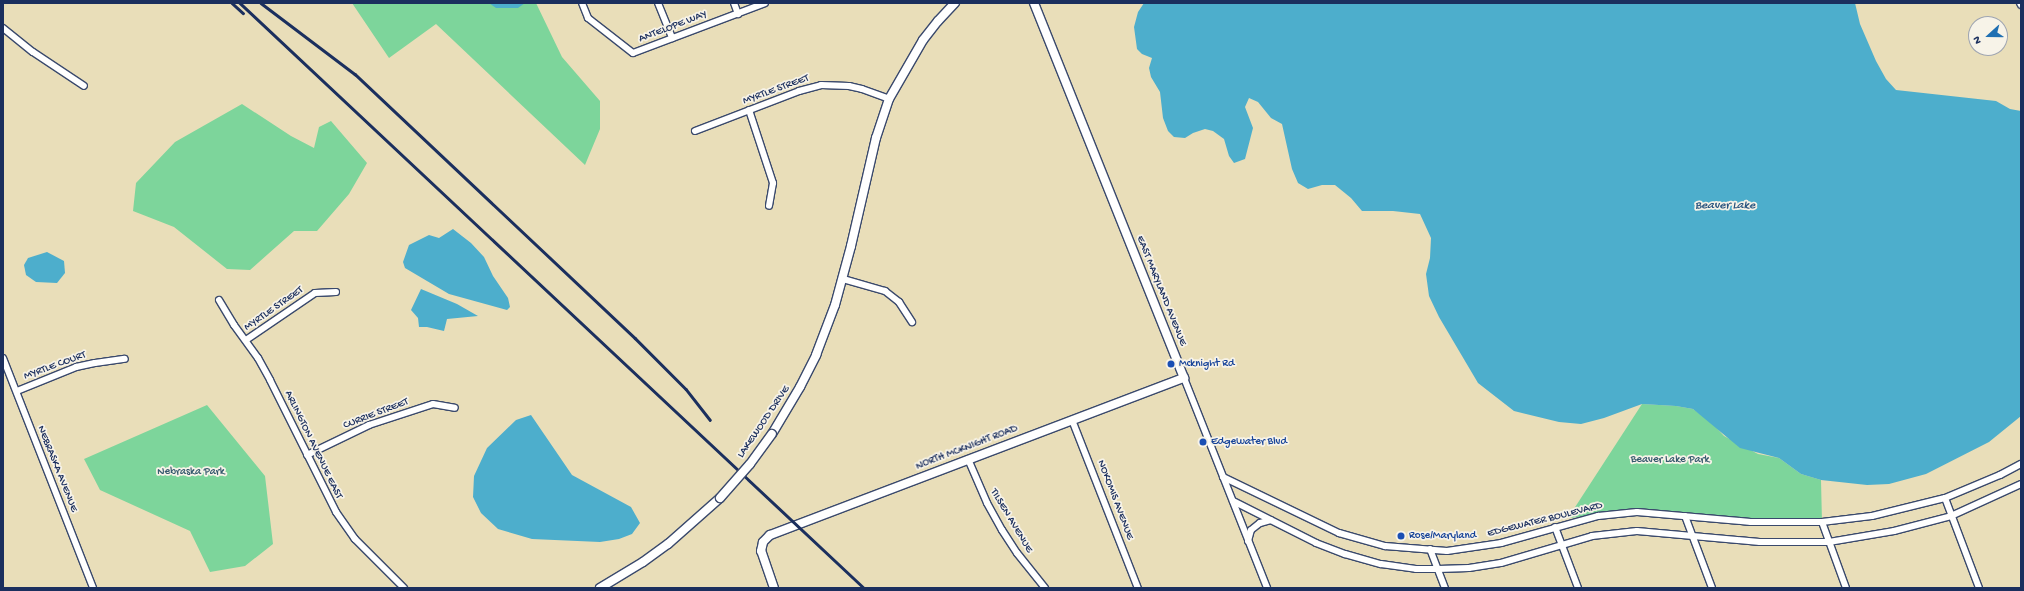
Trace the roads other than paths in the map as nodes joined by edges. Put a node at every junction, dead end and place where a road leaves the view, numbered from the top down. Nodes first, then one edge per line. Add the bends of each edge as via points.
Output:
1 (582, 3) edge
2 (658, 3) edge
3 (734, 3) edge
4 (765, 3) edge
5 (954, 3) edge
6 (1034, 5) edge
7 (738, 14) junction
8 (3, 28) edge
9 (672, 38) junction
10 (84, 86) dead end
11 (889, 99) junction
12 (749, 110) junction
13 (695, 131) dead end
14 (769, 206) dead end
15 (843, 279) junction
16 (336, 292) dead end
17 (219, 300) dead end
18 (912, 322) dead end
19 (246, 340) junction
20 (3, 358) edge
21 (125, 359) dead end
22 (1184, 378) junction
23 (16, 391) junction
24 (455, 408) dead end
25 (1072, 420) junction
26 (307, 455) junction
27 (968, 459) junction
28 (2021, 464) edge
29 (1223, 477) junction
30 (2021, 484) edge
31 (1945, 498) junction
32 (1233, 501) junction
33 (1685, 516) junction
34 (1952, 516) junction
35 (1271, 520) junction
36 (1822, 522) junction
37 (1555, 526) junction
38 (1692, 535) junction
39 (1248, 541) junction
40 (1829, 542) junction
41 (1562, 545) junction
42 (1430, 550) junction
43 (1438, 569) junction
44 (93, 588) edge
45 (404, 588) edge
46 (600, 588) edge
47 (774, 588) edge
48 (1045, 588) edge
49 (1138, 588) edge
50 (1267, 588) edge
51 (1445, 588) edge
52 (1578, 588) edge
53 (1712, 588) edge
54 (1846, 588) edge
55 (1979, 588) edge

1 - 9 street, ANTELOPE WAY via 588,18 633,53
2 - 9 street
3 - 7 street
4 - 7 street, ANTELOPE WAY
5 - 11 street, LAKEWOOD DRIVE via 923,40
6 - 22 street, EAST MARYLAND AVENUE
7 - 9 street, ANTELOPE WAY
8 - 10 street via 33,52
11 - 12 street, MYRTLE STREET via 849,86 821,86 799,91
11 - 15 street, LAKEWOOD DRIVE via 872,153
12 - 13 street, MYRTLE STREET
12 - 14 street via 773,184
15 - 18 street via 877,288 892,296
15 - 46 street, LAKEWOOD DRIVE, bridge via 816,355 800,388 750,464 720,498 668,544
16 - 19 street, MYRTLE STREET via 315,293
17 - 19 street, ARLINGTON AVENUE EAST
19 - 26 street, ARLINGTON AVENUE EAST via 270,380
20 - 23 street, NEBRASKA AVENUE
21 - 23 street, MYRTLE COURT via 76,367
22 - 25 street, NORTH MCKNIGHT ROAD
22 - 29 street, EAST MARYLAND AVENUE
23 - 44 street, NEBRASKA AVENUE
24 - 26 street, CURRIE STREET via 433,404 369,425
25 - 27 street, NORTH MCKNIGHT ROAD
25 - 49 street, NOKOMIS AVENUE
26 - 45 street, ARLINGTON AVENUE EAST via 344,525
27 - 47 street, NORTH MCKNIGHT ROAD via 772,534 762,544 763,558
27 - 48 street, TILSEN AVENUE via 1002,530
28 - 31 street, EDGEWATER BOULEVARD
29 - 32 street, EAST MARYLAND AVENUE
29 - 42 street, EDGEWATER BOULEVARD via 1339,533 1385,546
30 - 34 street
31 - 34 street
31 - 36 street, EDGEWATER BOULEVARD via 1872,516
32 - 35 street
32 - 39 street, EAST MARYLAND AVENUE
33 - 36 street, EDGEWATER BOULEVARD via 1751,522
33 - 37 street, EDGEWATER BOULEVARD via 1637,512 1598,516
33 - 38 street
34 - 40 street via 1894,531
34 - 55 street
35 - 39 street via 1260,523 1251,530
35 - 43 street via 1316,543 1345,554 1381,564
36 - 40 street
37 - 41 street
37 - 42 street, EDGEWATER BOULEVARD via 1501,543 1447,551
38 - 40 street via 1760,542
38 - 41 street via 1637,531 1592,536
38 - 53 street
39 - 50 street, EAST MARYLAND AVENUE
40 - 54 street
41 - 43 street via 1501,563
41 - 52 street
42 - 43 street
43 - 51 street

